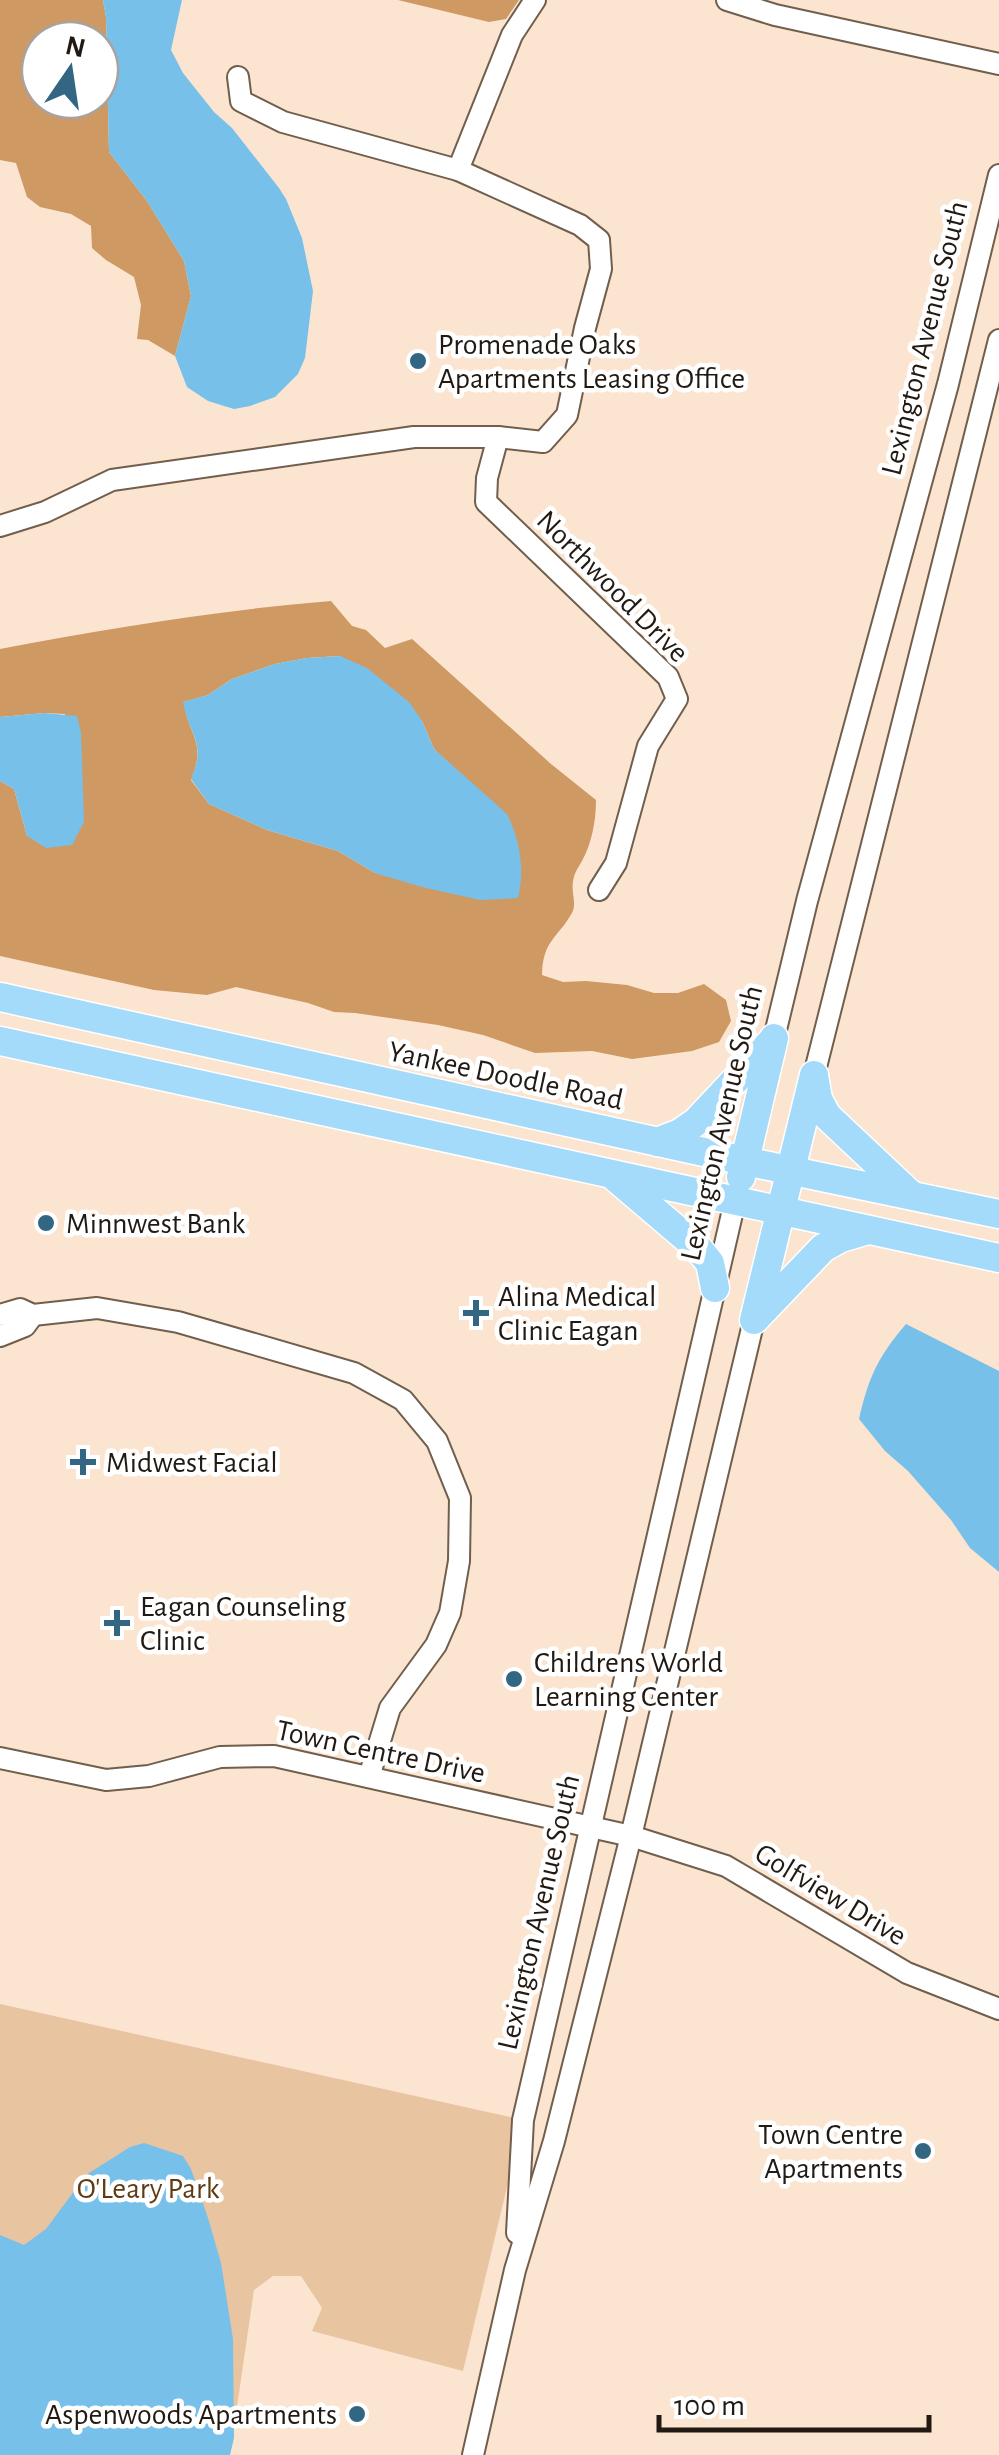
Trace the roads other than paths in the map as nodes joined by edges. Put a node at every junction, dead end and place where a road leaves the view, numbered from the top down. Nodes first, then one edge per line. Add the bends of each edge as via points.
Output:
1 (535, 0) edge
2 (727, 0) edge
3 (999, 64) edge
4 (238, 77) dead end
5 (458, 170) junction
6 (999, 175) edge
7 (999, 340) edge
8 (498, 437) junction
9 (0, 526) edge
10 (599, 890) dead end
11 (0, 997) edge
12 (774, 1038) junction
13 (0, 1041) edge
14 (814, 1075) junction
15 (657, 1142) junction
16 (745, 1161) junction
17 (789, 1170) junction
18 (612, 1174) junction
19 (913, 1196) junction
20 (736, 1201) junction
21 (780, 1210) junction
22 (999, 1214) edge
23 (869, 1230) junction
24 (999, 1258) edge
25 (716, 1288) junction
26 (0, 1315) edge
27 (34, 1315) junction
28 (754, 1320) junction
29 (0, 1336) edge
30 (0, 1758) edge
31 (369, 1778) junction
32 (591, 1827) junction
33 (631, 1836) junction
34 (999, 2009) edge
35 (515, 2270) junction
36 (473, 2455) edge

1 - 5 street via 512,36
2 - 3 street
4 - 5 street via 241,101 283,122
5 - 8 street via 580,224 599,240 601,270 567,415 543,442
6 - 12 street, Lexington Avenue South
7 - 14 street, Lexington Avenue South
8 - 9 street via 414,437 112,480
8 - 10 street, Northwood Drive via 486,502 668,677 677,699 648,746 616,863
11 - 15 main road, Yankee Doodle Road
12 - 15 main road via 696,1122
12 - 16 main road, Lexington Avenue South
13 - 18 main road
14 - 17 main road, Lexington Avenue South
14 - 19 main road via 827,1116
15 - 16 main road, Yankee Doodle Road
16 - 17 main road, Yankee Doodle Road
16 - 20 main road, Lexington Avenue South
17 - 19 main road, Yankee Doodle Road
17 - 21 main road, Lexington Avenue South
18 - 20 main road
18 - 25 main road via 697,1247 710,1263
19 - 22 main road, Yankee Doodle Road
20 - 21 main road
20 - 25 street, Lexington Avenue South
21 - 23 main road
21 - 28 main road, Lexington Avenue South
23 - 24 main road
23 - 28 main road via 824,1248
25 - 32 street, Lexington Avenue South
26 - 27 street via 20,1309
27 - 29 street
27 - 31 street via 96,1308 354,1373 403,1400 437,1441 460,1498 450,1612 436,1645 390,1708
28 - 33 street, Lexington Avenue South
30 - 31 street, Town Centre Drive via 106,1780 220,1758 274,1756
31 - 32 street, Town Centre Drive
32 - 33 street, Town Centre Drive
32 - 35 street, Lexington Avenue South via 523,2120
33 - 34 street, Golfview Drive via 726,1866 907,1973
33 - 35 street, Lexington Avenue South
35 - 36 street, Lexington Avenue South

